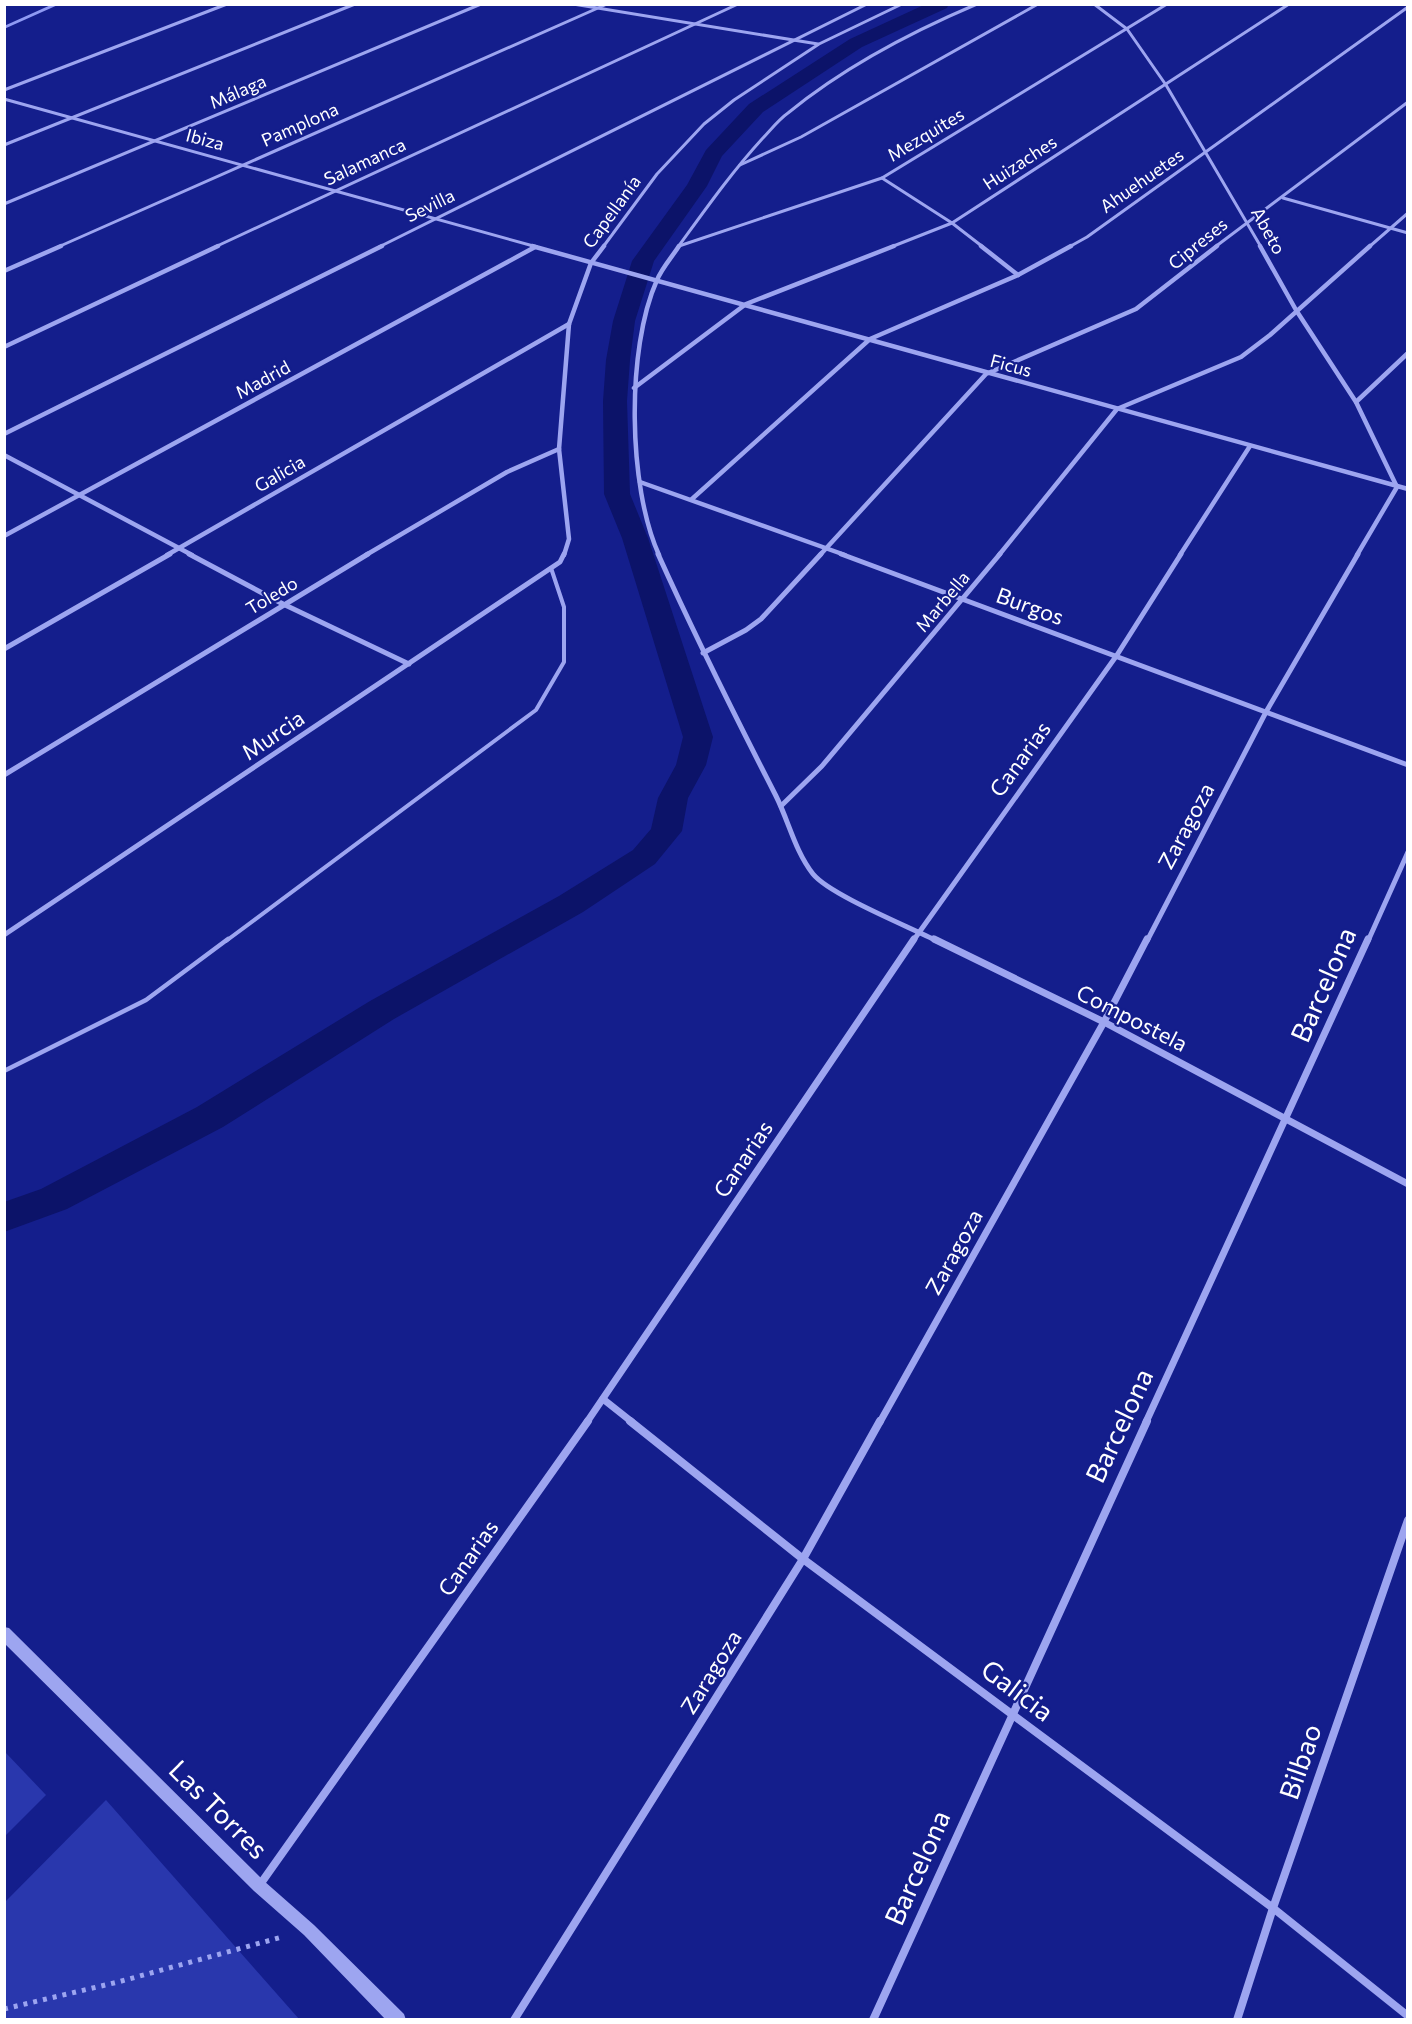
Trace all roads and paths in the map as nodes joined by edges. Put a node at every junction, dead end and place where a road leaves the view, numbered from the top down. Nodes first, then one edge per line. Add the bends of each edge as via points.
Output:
1 (227, 4) edge
2 (355, 4) edge
3 (481, 4) edge
4 (573, 4) edge
5 (607, 4) edge
6 (738, 4) edge
7 (867, 4) edge
8 (902, 4) edge
9 (977, 4) edge
10 (1038, 4) edge
11 (1094, 4) edge
12 (1167, 4) edge
13 (1289, 4) edge
14 (1407, 7) edge
15 (598, 9) junction
16 (694, 26) junction
17 (1127, 29) junction
18 (792, 41) junction
19 (819, 44) junction
20 (1166, 85) junction
21 (4, 90) edge
22 (4, 99) edge
23 (1407, 102) edge
24 (72, 119) junction
25 (155, 141) junction
26 (4, 145) edge
27 (1207, 152) junction
28 (244, 164) junction
29 (736, 167) junction
30 (882, 178) junction
31 (335, 190) junction
32 (1283, 198) junction
33 (4, 204) edge
34 (1407, 213) edge
35 (435, 219) junction
36 (1247, 222) junction
37 (952, 224) junction
38 (1389, 228) junction
39 (1407, 233) edge
40 (679, 246) junction
41 (534, 247) junction
42 (591, 263) junction
43 (607, 267) joint
44 (4, 271) edge
45 (1018, 275) junction
46 (657, 280) junction
47 (746, 304) junction
48 (1296, 310) junction
49 (569, 324) junction
50 (870, 339) junction
51 (4, 347) edge
52 (1407, 352) edge
53 (986, 374) junction
54 (634, 388) junction
55 (1356, 402) junction
56 (1117, 409) junction
57 (4, 434) edge
58 (1250, 446) junction
59 (559, 449) junction
60 (4, 455) edge
61 (640, 482) junction
62 (1397, 487) junction
63 (1407, 489) edge
64 (81, 495) junction
65 (692, 499) junction
66 (4, 536) edge
67 (825, 548) junction
68 (178, 550) junction
69 (560, 562) joint
70 (551, 568) junction
71 (963, 600) junction
72 (283, 604) junction
73 (4, 649) edge
74 (703, 653) junction
75 (1117, 655) junction
76 (409, 664) junction
77 (1266, 712) junction
78 (1407, 765) edge
79 (4, 775) edge
80 (781, 806) junction
81 (1407, 852) edge
82 (919, 931) junction
83 (4, 935) edge
84 (1104, 1022) junction
85 (4, 1071) edge
86 (1286, 1119) junction
87 (1407, 1184) edge
88 (603, 1399) junction
89 (1407, 1520) edge
90 (803, 1559) junction
91 (4, 1633) edge
92 (1011, 1713) junction
93 (258, 1886) junction
94 (1273, 1908) junction
95 (309, 1930) junction
96 (4, 2009) edge
97 (1407, 2016) edge
98 (398, 2019) edge
99 (514, 2019) edge
100 (873, 2019) edge
101 (1237, 2019) edge

1 - 21 street
2 - 24 street
3 - 25 street, Málaga
4 - 15 street
5 - 15 street, Pamplona
6 - 16 street, Salamanca
7 - 18 street, Sevilla
8 - 19 street, Capellanía
9 - 29 street via 930,24 822,87 786,114
10 - 29 street via 801,137
11 - 17 street, Abeto
12 - 17 street, Mezquites
13 - 20 street, Huizaches
14 - 27 street, Ahuehuetes
15 - 16 street
15 - 28 street, Pamplona
16 - 18 street
16 - 31 street, Salamanca
17 - 20 street, Abeto
17 - 30 street, Mezquites
18 - 19 street
18 - 35 street, Sevilla
19 - 42 street, Capellanía via 704,124 657,174
20 - 27 street, Abeto
20 - 37 street, Huizaches
22 - 24 street, Ibiza
23 - 32 street, Cipreses
24 - 25 street, Ibiza
24 - 26 street
25 - 28 street, Ibiza
25 - 33 street, Málaga
27 - 36 street, Abeto
27 - 45 street, Ahuehuetes via 1087,237
28 - 31 street, Ibiza
28 - 44 street, Pamplona
29 - 40 street
30 - 37 street
30 - 40 street, Mezquites
31 - 35 street, Ibiza
31 - 51 street, Salamanca
32 - 36 street, Cipreses
32 - 38 street
34 - 38 street
35 - 41 street, Ibiza
35 - 57 street, Sevilla
36 - 48 street, Abeto
36 - 53 street, Cipreses via 1136,309
37 - 45 street
37 - 47 street, Huizaches
38 - 39 street
38 - 48 street
40 - 46 street
41 - 42 street, Ibiza
41 - 64 street, Madrid
42 - 43 street, Ibiza
42 - 49 street, Capellanía
43 - 46 street, Ficus
45 - 50 street, Ahuehuetes
46 - 47 street, Ficus
46 - 54 street via 638,345
47 - 50 street, Ficus
47 - 54 street, Huizaches
48 - 55 street, Abeto
48 - 56 street via 1241,357
49 - 59 street, Capellanía
49 - 68 street, Galicia
50 - 53 street, Ficus
50 - 65 street, Ahuehuetes
52 - 55 street
53 - 56 street, Ficus
53 - 67 street
54 - 61 street
55 - 62 street, Abeto
56 - 58 street, Ficus
56 - 71 street, Marbella
58 - 62 street, Ficus
58 - 75 street, Canarias
59 - 69 street, Capellanía via 569,538
59 - 72 street, Toledo via 507,472
60 - 64 street
61 - 65 street, Burgos
61 - 74 street via 653,542
62 - 63 street, Ficus
62 - 77 street, Zaragoza
64 - 66 street, Madrid
64 - 68 street
65 - 67 street, Burgos
67 - 71 street, Burgos
67 - 74 street via 761,619
68 - 72 street
68 - 73 street, Galicia
69 - 70 street, Murcia
70 - 76 street, Murcia
70 - 85 lane via 564,607 564,662 536,710 146,1000
71 - 75 street, Burgos
71 - 80 street, Marbella via 822,766
72 - 76 street
72 - 79 street, Toledo
74 - 80 street
75 - 77 street, Burgos
75 - 82 street, Canarias
76 - 83 street, Murcia
77 - 78 street, Burgos
77 - 84 street, Zaragoza
80 - 82 street, Compostela via 794,842 814,875 836,891
81 - 86 street, Barcelona
82 - 84 street, Compostela
82 - 88 street, Canarias
84 - 86 street, Compostela
84 - 90 street, Zaragoza
86 - 87 street, Compostela
86 - 92 street, Barcelona
88 - 90 street, Galicia
88 - 93 street, Canarias
89 - 94 street, Bilbao
90 - 92 street, Galicia
90 - 99 street, Zaragoza
91 - 93 street, Las Torres
92 - 94 street, Galicia
92 - 100 street, Barcelona
93 - 95 street, Las Torres
94 - 97 street, Galicia
94 - 101 street, Bilbao
95 - 96 path
95 - 98 street, Las Torres

